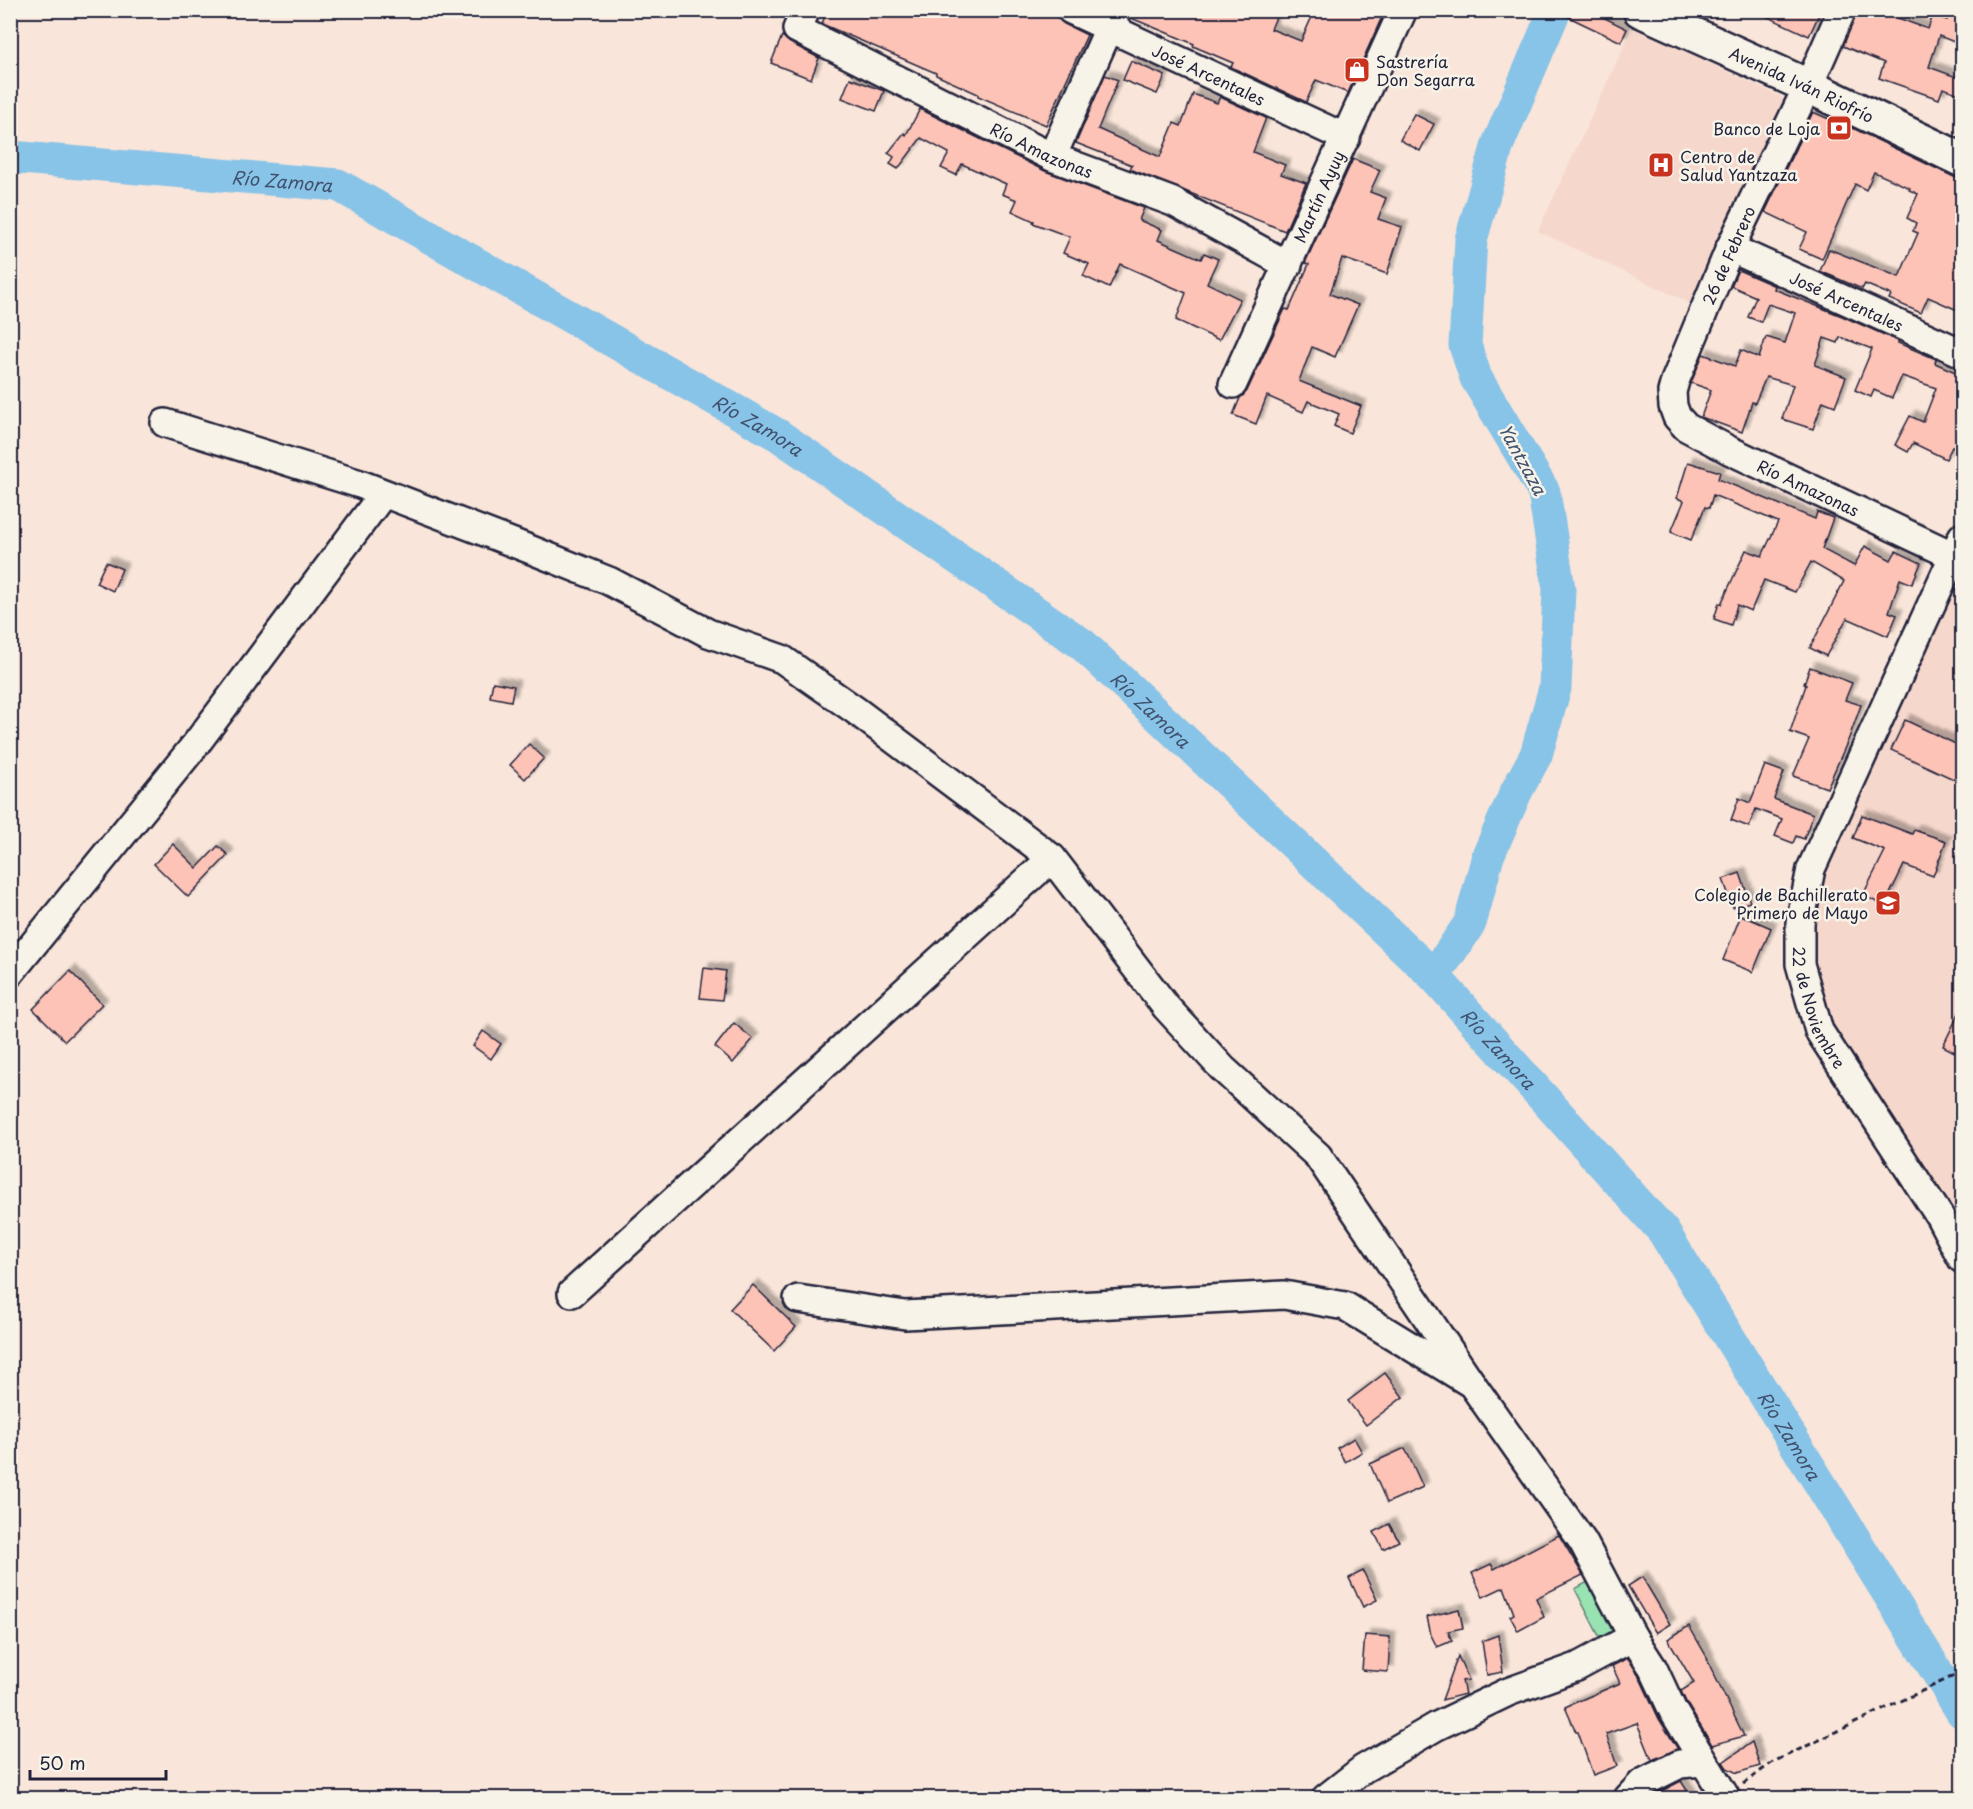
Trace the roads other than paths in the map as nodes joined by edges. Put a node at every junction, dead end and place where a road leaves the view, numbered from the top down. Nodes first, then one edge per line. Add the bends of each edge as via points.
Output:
1 (1071, 10) edge
2 (1403, 10) edge
3 (1641, 10) edge
4 (1687, 10) edge
5 (1842, 10) edge
6 (1113, 19) edge
7 (801, 20) edge
8 (1812, 78) junction
9 (1962, 137) edge
10 (1346, 138) junction
11 (1052, 157) junction
12 (1962, 160) edge
13 (1730, 248) junction
14 (1287, 265) junction
15 (1962, 353) edge
16 (1233, 384) dead end
17 (1673, 406) joint
18 (165, 423) dead end
19 (383, 494) junction
20 (1958, 546) edge
21 (1052, 858) junction
22 (10, 973) edge
23 (1962, 1259) edge
24 (572, 1293) dead end
25 (798, 1299) dead end
26 (1472, 1384) junction
27 (1633, 1637) junction
28 (1703, 1762) junction
29 (1725, 1797) edge
30 (1326, 1798) edge
31 (1628, 1798) edge

1 - 6 street, José Arcentales
2 - 10 street, Martín Ayuy
3 - 8 main road, Avenida Iván Riofrío
4 - 8 main road, Avenida Iván Riofrío
5 - 8 street, 26 de Febrero
6 - 10 street, José Arcentales
6 - 11 street
7 - 11 street, Río Amazonas
8 - 9 main road, Avenida Iván Riofrío
8 - 12 main road, Avenida Iván Riofrío
8 - 13 street, 26 de Febrero
10 - 14 street, Martín Ayuy
11 - 14 street, Río Amazonas via 1173,202
13 - 15 street, José Arcentales
13 - 17 street, 26 de Febrero via 1675,381
14 - 16 street, Martín Ayuy
17 - 20 street, Río Amazonas via 1686,428
18 - 19 street
19 - 21 street via 609,581 708,633 782,659
19 - 22 street via 196,744
20 - 23 street, 22 de Noviembre via 1810,869 1800,923 1800,964 1819,1031 1940,1217
21 - 24 street
21 - 26 street via 1166,1007 1223,1069 1318,1156
25 - 26 street via 905,1316 1284,1295 1345,1306
26 - 27 street via 1583,1542
27 - 28 street
27 - 30 street via 1576,1667 1508,1692 1437,1726 1364,1769
28 - 29 street
28 - 31 street via 1680,1764 1642,1783

